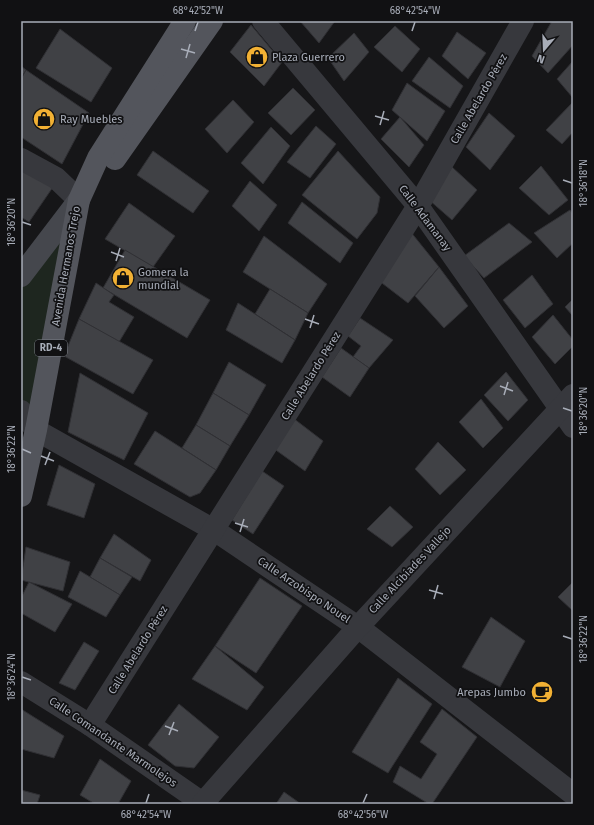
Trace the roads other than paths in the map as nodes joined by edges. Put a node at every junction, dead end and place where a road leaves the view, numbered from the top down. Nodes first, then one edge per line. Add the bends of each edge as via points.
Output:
1 (185, 21) edge
2 (212, 21) edge
3 (263, 21) edge
4 (524, 21) edge
5 (21, 159) edge
6 (78, 200) junction
7 (418, 206) junction
8 (21, 276) edge
9 (566, 401) edge
10 (21, 410) edge
11 (573, 427) edge
12 (36, 430) junction
13 (21, 496) edge
14 (214, 530) junction
15 (358, 627) junction
16 (21, 682) edge
17 (90, 725) junction
18 (573, 794) edge
19 (203, 804) edge

1 - 6 main road, RD-4 via 98,158
2 - 6 main road via 115,159
3 - 7 street, Calle Adamanay
4 - 7 street, Calle Abelardo Pérez
5 - 6 street via 56,178
6 - 8 main road
6 - 12 main road, Avenida Hermanos Trejo / RD-4
7 - 9 street, Calle Adamanay
7 - 14 street, Calle Abelardo Pérez
9 - 11 street, Calle Adamanay
9 - 15 street, Calle Alcibíades Vallejo
10 - 12 street, Calle Arzobispo Nouel
12 - 13 main road, Avenida Hermanos Trejo / RD-4
12 - 14 street, Calle Arzobispo Nouel
14 - 15 street, Calle Arzobispo Nouel
14 - 17 street, Calle Abelardo Pérez
15 - 18 street, Calle Arzobispo Nouel
15 - 19 street, Calle Alcibíades Vallejo
16 - 17 street, Calle Comandante Marmolejos
17 - 19 street, Calle Comandante Marmolejos

